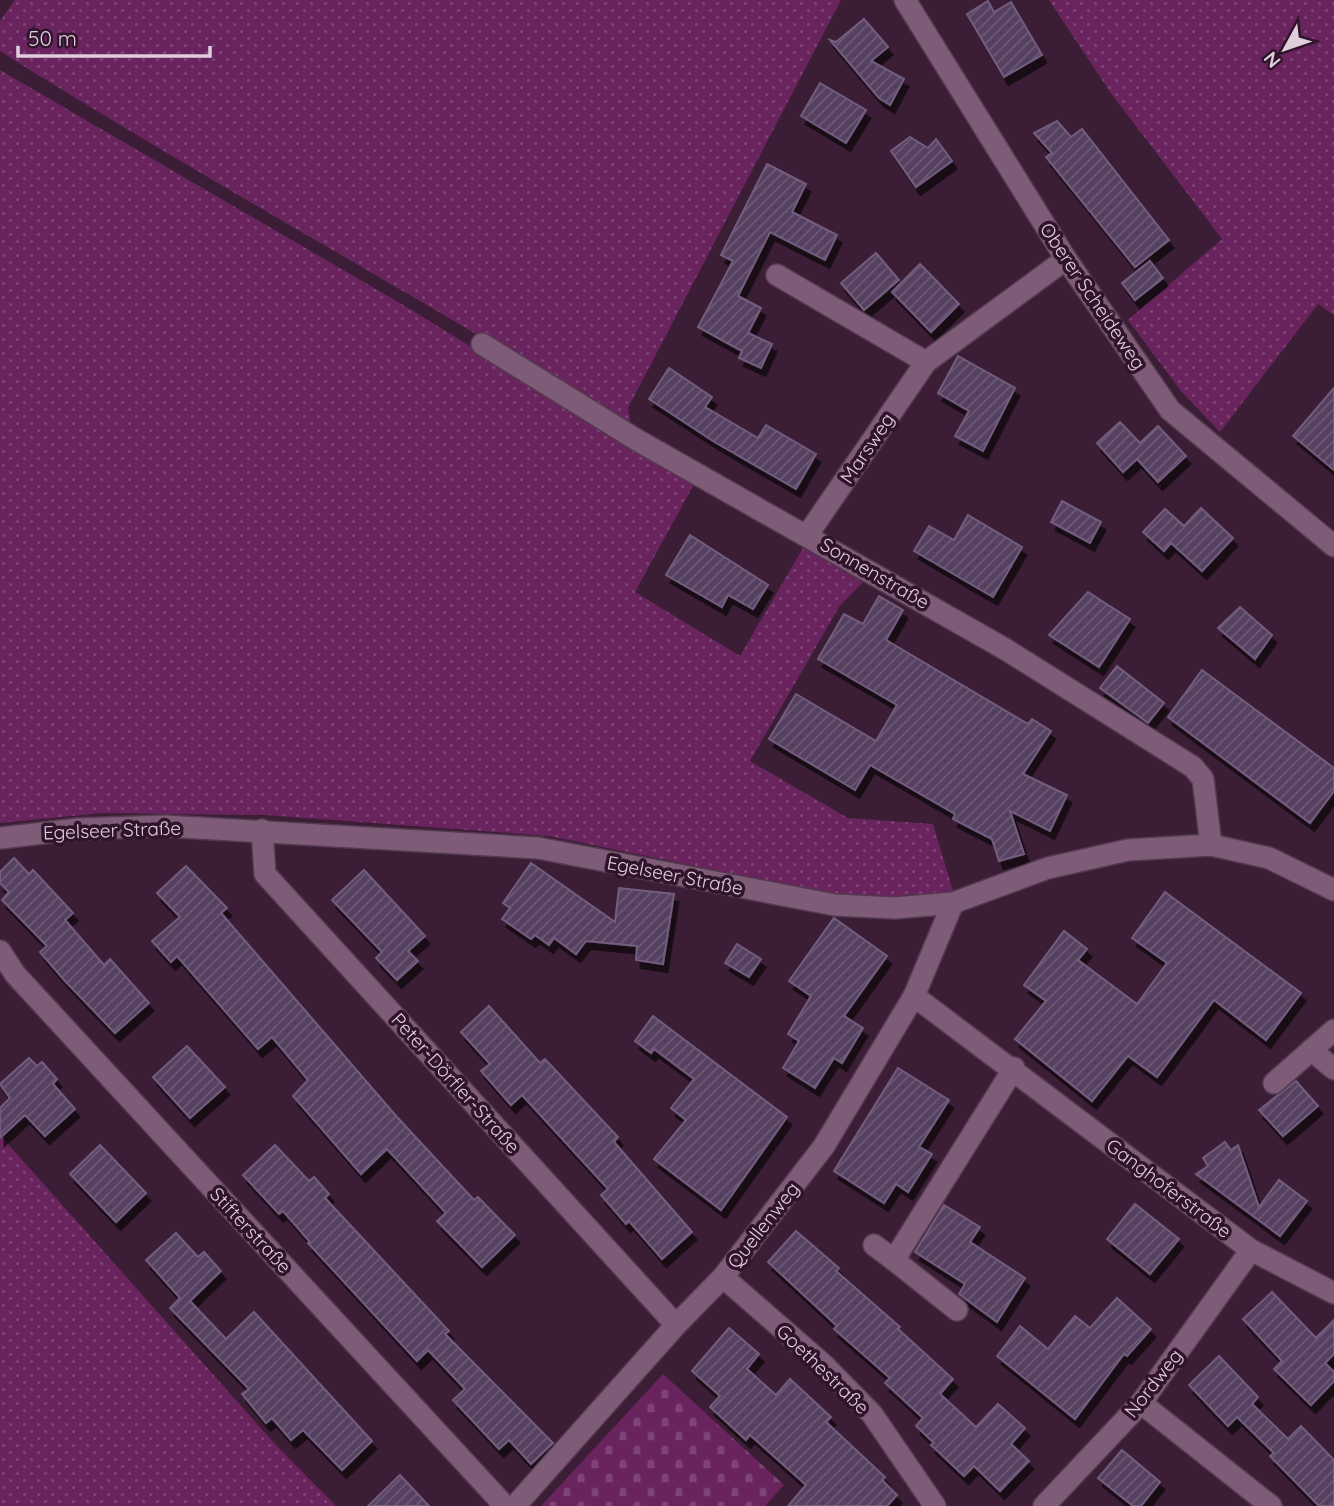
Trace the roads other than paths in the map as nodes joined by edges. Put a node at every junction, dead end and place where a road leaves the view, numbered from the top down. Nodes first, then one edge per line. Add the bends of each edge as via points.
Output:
1 (905, 0) edge
2 (1066, 259) junction
3 (777, 275) dead end
4 (482, 344) dead end
5 (926, 362) junction
6 (808, 534) junction
7 (1334, 545) edge
8 (262, 830) junction
9 (0, 838) edge
10 (1211, 845) junction
11 (1334, 890) edge
12 (953, 903) junction
13 (0, 951) edge
14 (914, 996) junction
15 (1334, 1030) edge
16 (1311, 1050) junction
17 (1014, 1068) junction
18 (1334, 1069) edge
19 (1274, 1083) dead end
20 (874, 1245) dead end
21 (1251, 1250) junction
22 (894, 1260) junction
23 (723, 1277) junction
24 (1334, 1293) edge
25 (957, 1310) dead end
26 (676, 1325) junction
27 (1141, 1403) junction
28 (505, 1506) edge
29 (516, 1506) edge
30 (935, 1506) edge
31 (1044, 1506) edge
32 (1271, 1506) edge

1 - 2 street, Oberer Scheideweg
2 - 5 street, Marsweg
2 - 7 street, Oberer Scheideweg via 1170,410
3 - 5 street
4 - 6 street, Sonnenstraße via 637,440
5 - 6 street, Marsweg
6 - 10 street, Sonnenstraße via 1005,649 1193,767 1203,779
8 - 9 street, Egelseer Straße via 165,826
8 - 12 street, Egelseer Straße via 538,848 835,905 894,908
8 - 26 street, Peter-Dörfler-Straße via 265,874
10 - 11 street, Egelseer Straße via 1269,858
10 - 12 street, Egelseer Straße via 1128,850 1048,868
12 - 14 street, Quellenweg
13 - 28 street, Stifterstraße via 15,974
14 - 17 street, Ganghoferstraße
14 - 23 street, Quellenweg via 824,1146
15 - 16 street
16 - 18 street
16 - 19 street
17 - 21 street, Ganghoferstraße
17 - 22 street
20 - 22 street
21 - 24 street, Ganghoferstraße
21 - 27 street, Nordweg
22 - 25 street
23 - 26 street, Quellenweg
23 - 30 street, Goethestraße via 864,1406
26 - 29 street, Quellenweg
27 - 31 street, Nordweg
27 - 32 street

